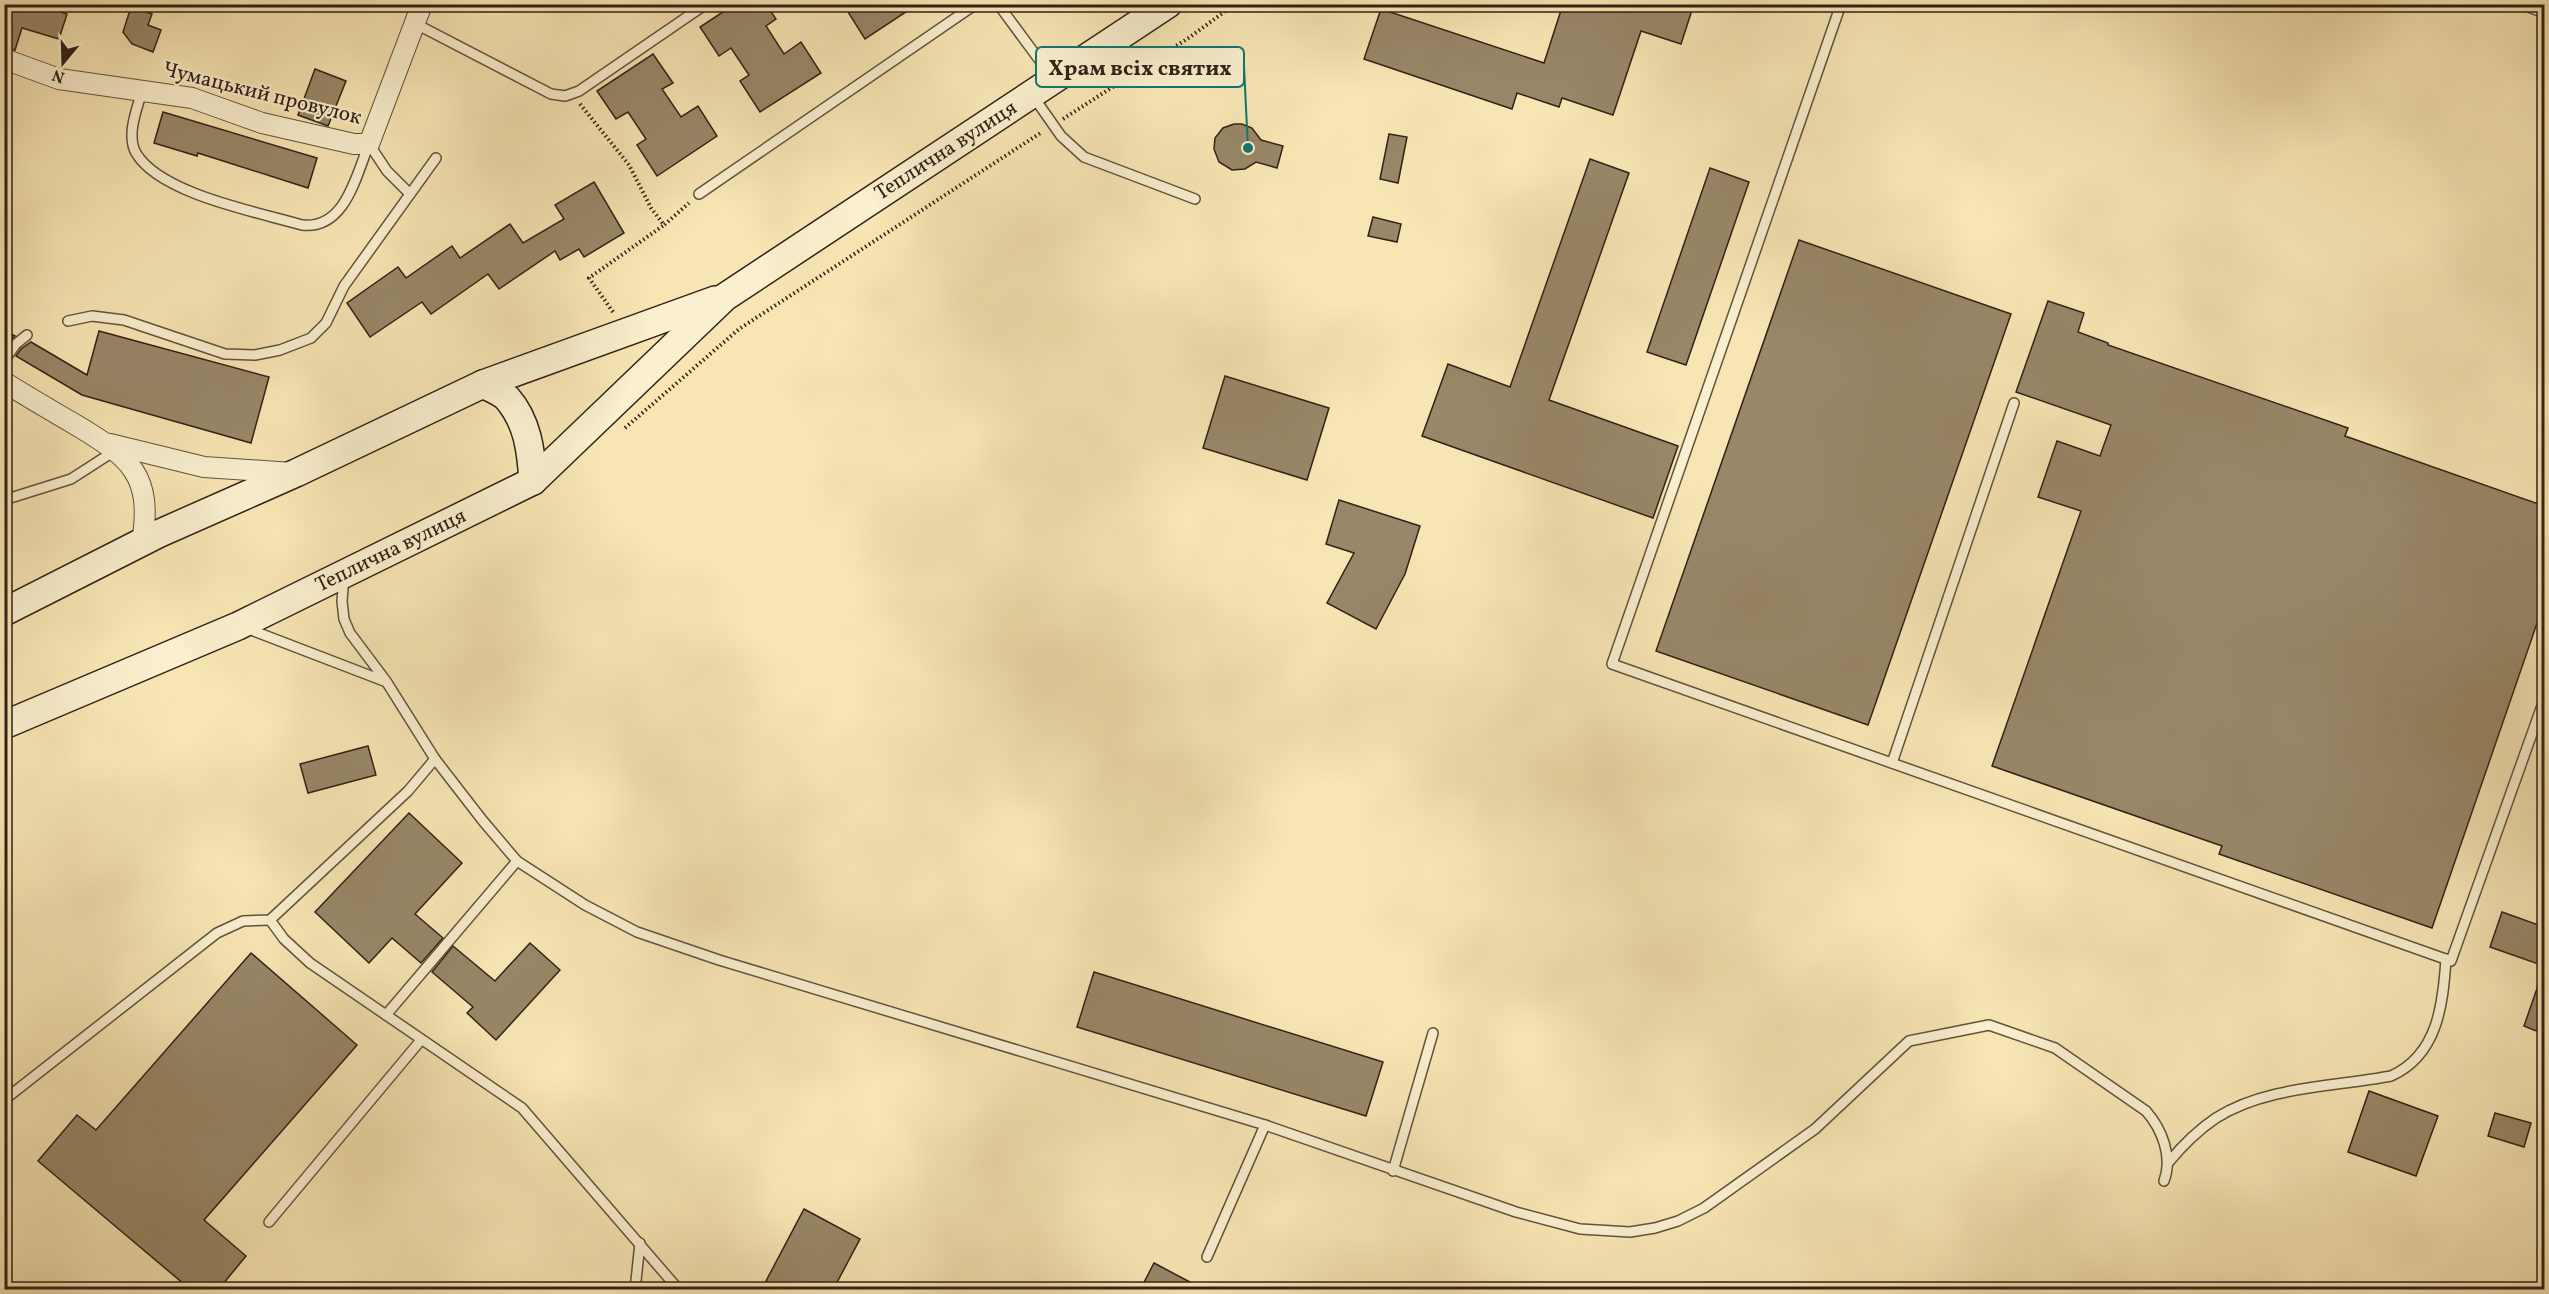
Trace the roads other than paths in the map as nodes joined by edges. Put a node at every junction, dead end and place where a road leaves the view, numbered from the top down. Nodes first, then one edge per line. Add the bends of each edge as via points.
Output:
1 (422, 4) edge
2 (706, 4) edge
3 (976, 4) edge
4 (998, 4) edge
5 (1168, 4) edge
6 (1841, 4) edge
7 (2521, 4) edge
8 (2544, 13) edge
9 (416, 24) junction
10 (4, 59) edge
11 (1054, 80) junction
12 (142, 91) junction
13 (1032, 94) junction
14 (369, 144) junction
15 (436, 158) dead end
16 (410, 194) junction
17 (699, 194) road end
18 (1195, 199) dead end
19 (724, 297) junction
20 (68, 321) dead end
21 (27, 335) dead end
22 (4, 361) edge
23 (4, 382) edge
24 (483, 384) junction
25 (2014, 403) dead end
26 (110, 446) junction
27 (296, 473) junction
28 (533, 481) junction
29 (4, 500) edge
30 (141, 543) junction
31 (344, 575) junction
32 (4, 612) edge
33 (238, 626) junction
34 (386, 681) junction
35 (2544, 700) edge
36 (4, 725) edge
37 (435, 759) junction
38 (1892, 763) junction
39 (517, 861) junction
40 (270, 920) junction
41 (2446, 959) junction
42 (386, 1015) junction
43 (1433, 1033) dead end
44 (421, 1040) junction
45 (4, 1100) edge
46 (1265, 1125) junction
47 (2168, 1163) junction
48 (1393, 1171) junction
49 (2164, 1181) dead end
50 (269, 1222) dead end
51 (640, 1243) junction
52 (1207, 1257) dead end
53 (635, 1290) edge
54 (679, 1290) edge

1 - 9 street
2 - 9 lane via 565,96 551,94
3 - 17 lane
4 - 11 lane
5 - 11 main road, Теплична вулиця
6 - 38 lane via 1612,664
7 - 8 lane
9 - 14 street
10 - 12 street, Чумацький провулок via 59,79
11 - 13 main road, Теплична вулиця
12 - 14 street, Чумацький провулок via 192,98 262,123
12 - 14 lane via 133,126 136,152 161,177 182,189 302,225 313,226 335,216
13 - 18 lane via 1070,146 1088,159
13 - 19 main road, Теплична вулиця
14 - 16 lane via 387,171
15 - 16 lane
16 - 20 lane via 344,286 326,323 311,338 280,350 255,355 225,354 124,320 92,316
19 - 24 main road, Теплична вулиця
19 - 28 main road, Теплична вулиця
21 - 22 lane
23 - 26 street
24 - 27 main road, Теплична вулиця
24 - 28 main road via 506,397 522,420 530,447
25 - 38 lane
26 - 27 street via 204,467
26 - 29 lane via 72,479
26 - 30 street via 134,471 144,496
27 - 30 main road, Теплична вулиця
28 - 31 main road, Теплична вулиця
30 - 32 main road, Теплична вулиця
31 - 33 main road, Теплична вулиця
31 - 34 lane via 344,619
33 - 34 lane
33 - 36 main road, Теплична вулиця
34 - 37 lane
35 - 41 lane via 2451,961
37 - 39 lane
37 - 40 lane via 408,791
38 - 41 lane
39 - 42 lane
39 - 46 lane via 585,905 637,932
40 - 42 lane via 310,963
40 - 45 lane via 243,921 217,933
41 - 47 lane via 2443,996 2434,1032 2422,1052 2403,1070 2391,1076 2303,1089 2241,1105 2199,1131
42 - 44 lane
43 - 48 lane
44 - 50 lane
44 - 51 lane via 522,1108
46 - 48 lane
46 - 52 lane
47 - 48 lane via 2154,1120 2139,1106 2055,1048 1989,1025 1909,1041 1815,1129 1704,1208 1655,1228 1619,1232 1580,1229
47 - 49 lane
51 - 53 lane
51 - 54 lane

